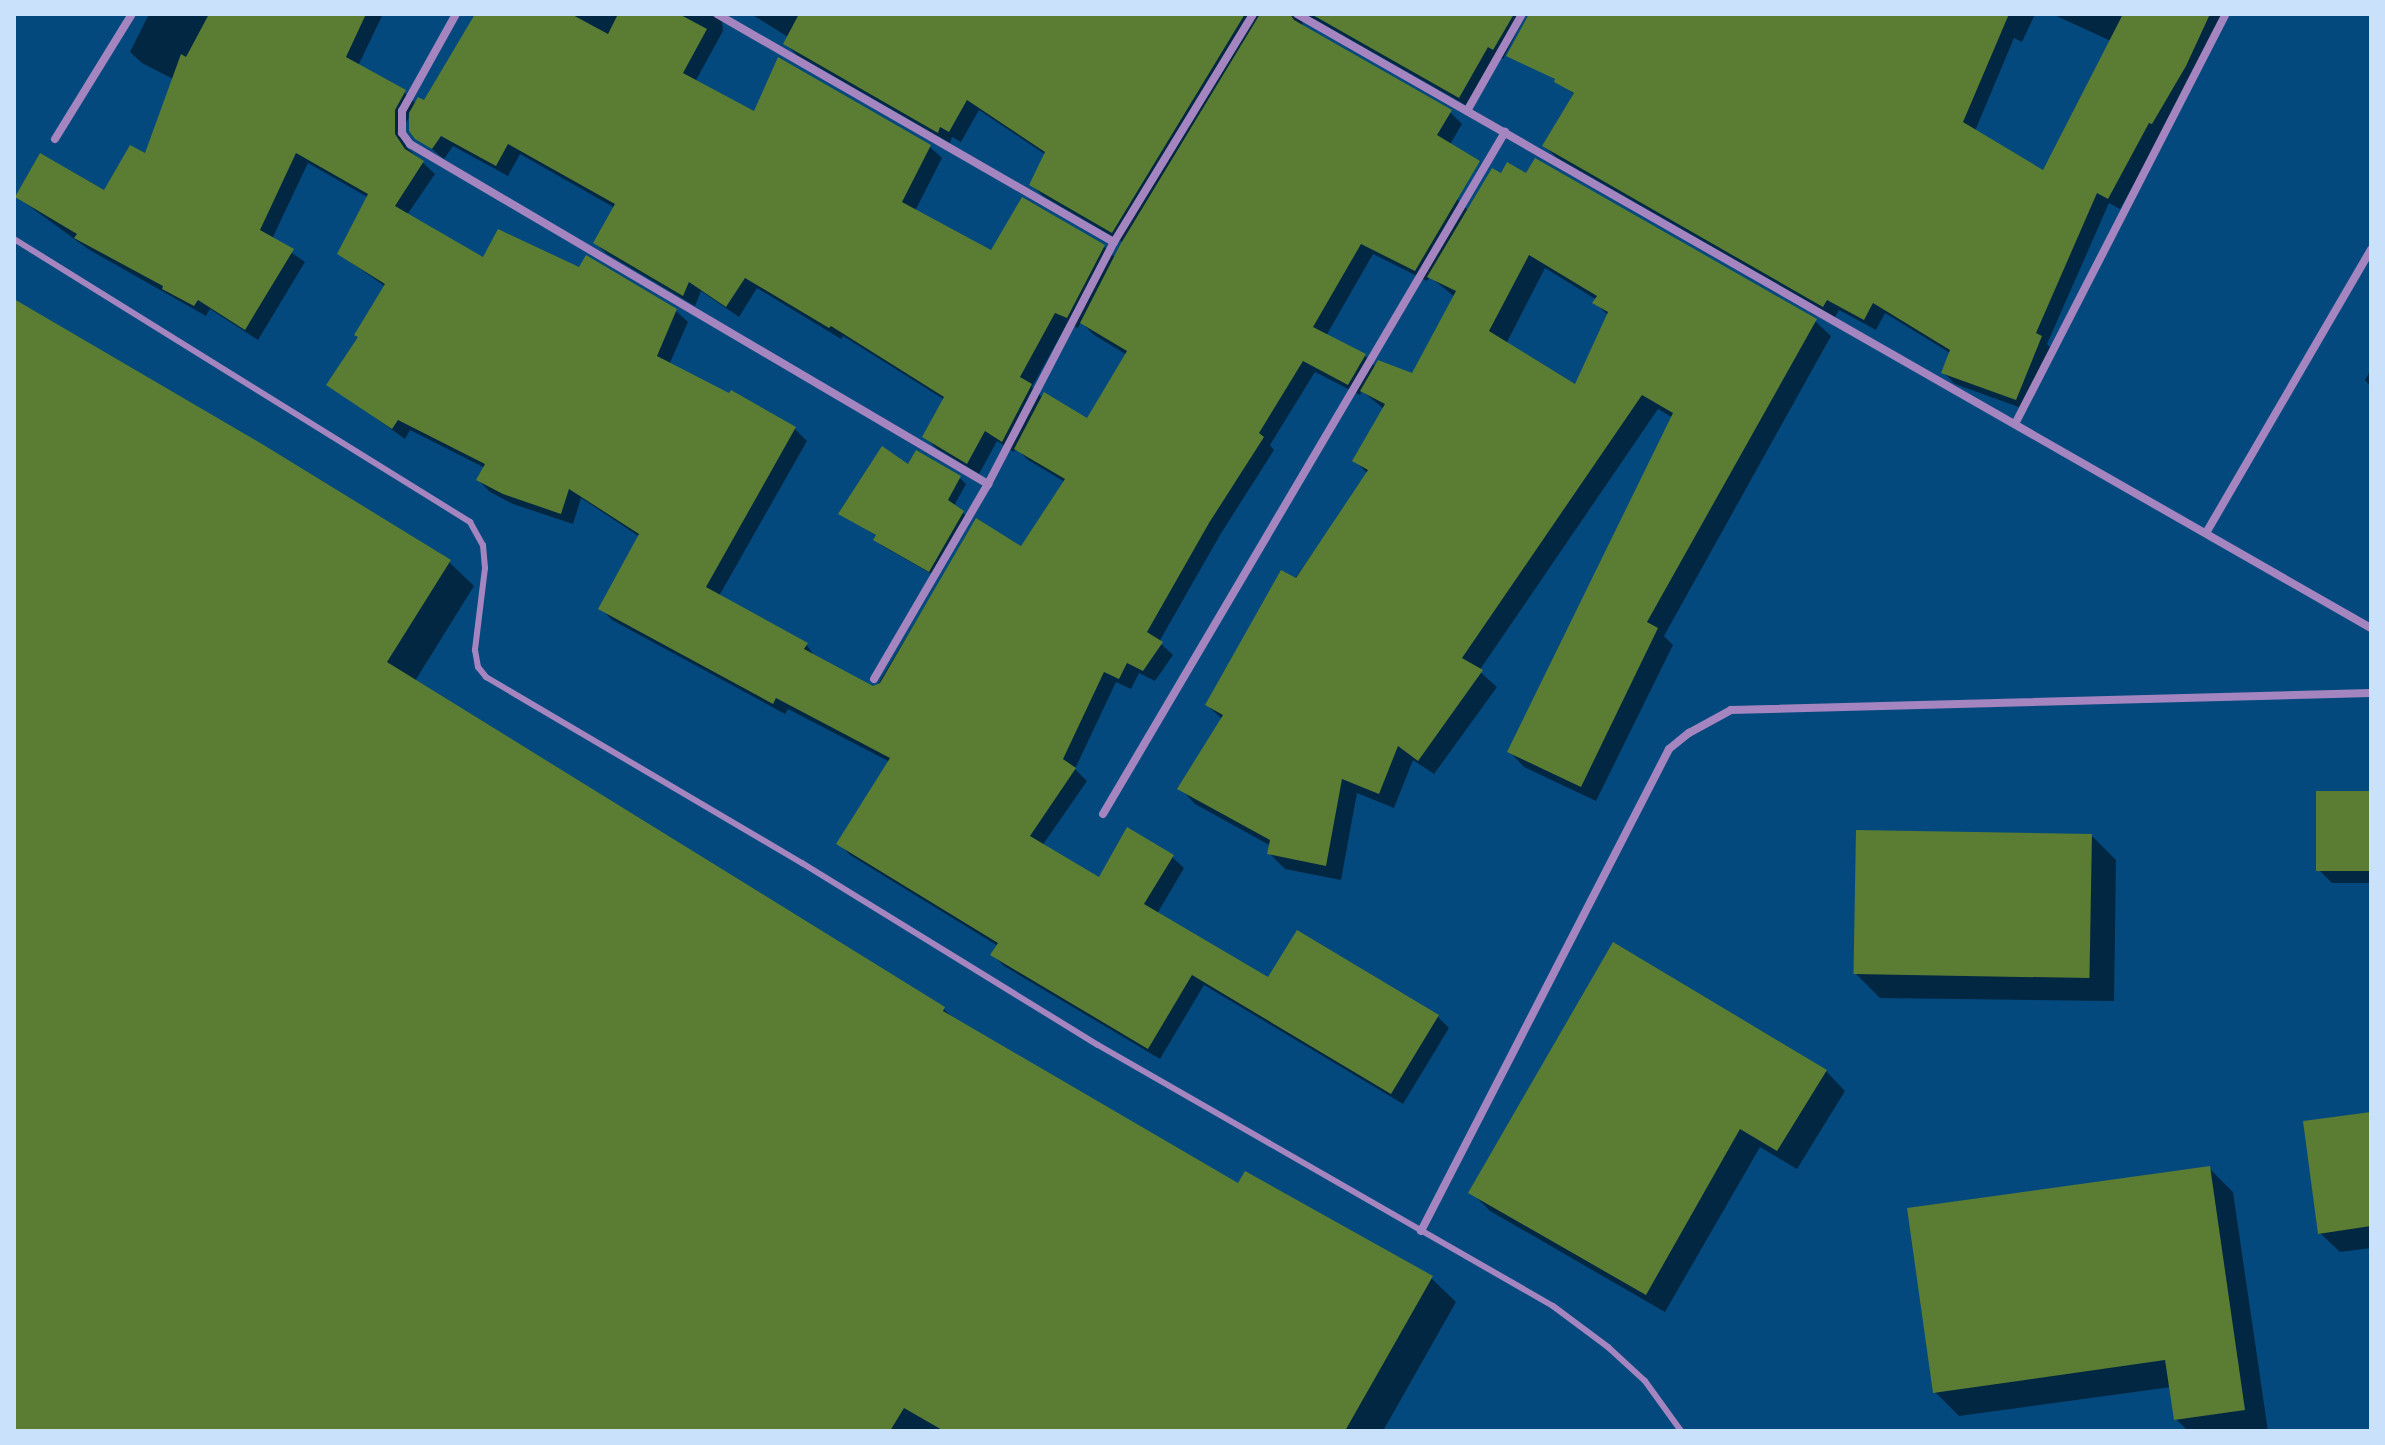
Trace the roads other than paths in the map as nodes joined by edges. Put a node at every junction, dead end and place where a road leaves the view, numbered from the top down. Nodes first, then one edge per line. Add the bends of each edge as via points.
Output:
1 (132, 14) edge
2 (456, 14) edge
3 (717, 14) edge
4 (1253, 14) edge
5 (1297, 14) edge
6 (1522, 14) edge
7 (2226, 14) edge
8 (1467, 111) junction
9 (1505, 132) junction
10 (55, 139) dead end
11 (14, 239) edge
12 (1114, 242) junction
13 (2371, 250) edge
14 (2015, 424) junction
15 (988, 484) junction
16 (2206, 533) junction
17 (2371, 628) edge
18 (874, 679) dead end
19 (2371, 693) edge
20 (1103, 814) dead end
21 (1421, 1231) junction
22 (1681, 1431) edge

1 - 10 street
2 - 15 street via 402,111 402,133 410,144
3 - 12 street
4 - 12 street
5 - 8 street
6 - 8 street
7 - 14 street
8 - 9 street
9 - 14 street
9 - 20 street
11 - 21 lane via 470,522 483,545 475,650 486,677 1098,1045
12 - 15 street
13 - 16 street
14 - 16 street
15 - 18 street
16 - 17 street
19 - 21 street via 1731,710 1689,733 1669,749
21 - 22 lane via 1553,1306 1608,1347 1645,1381

